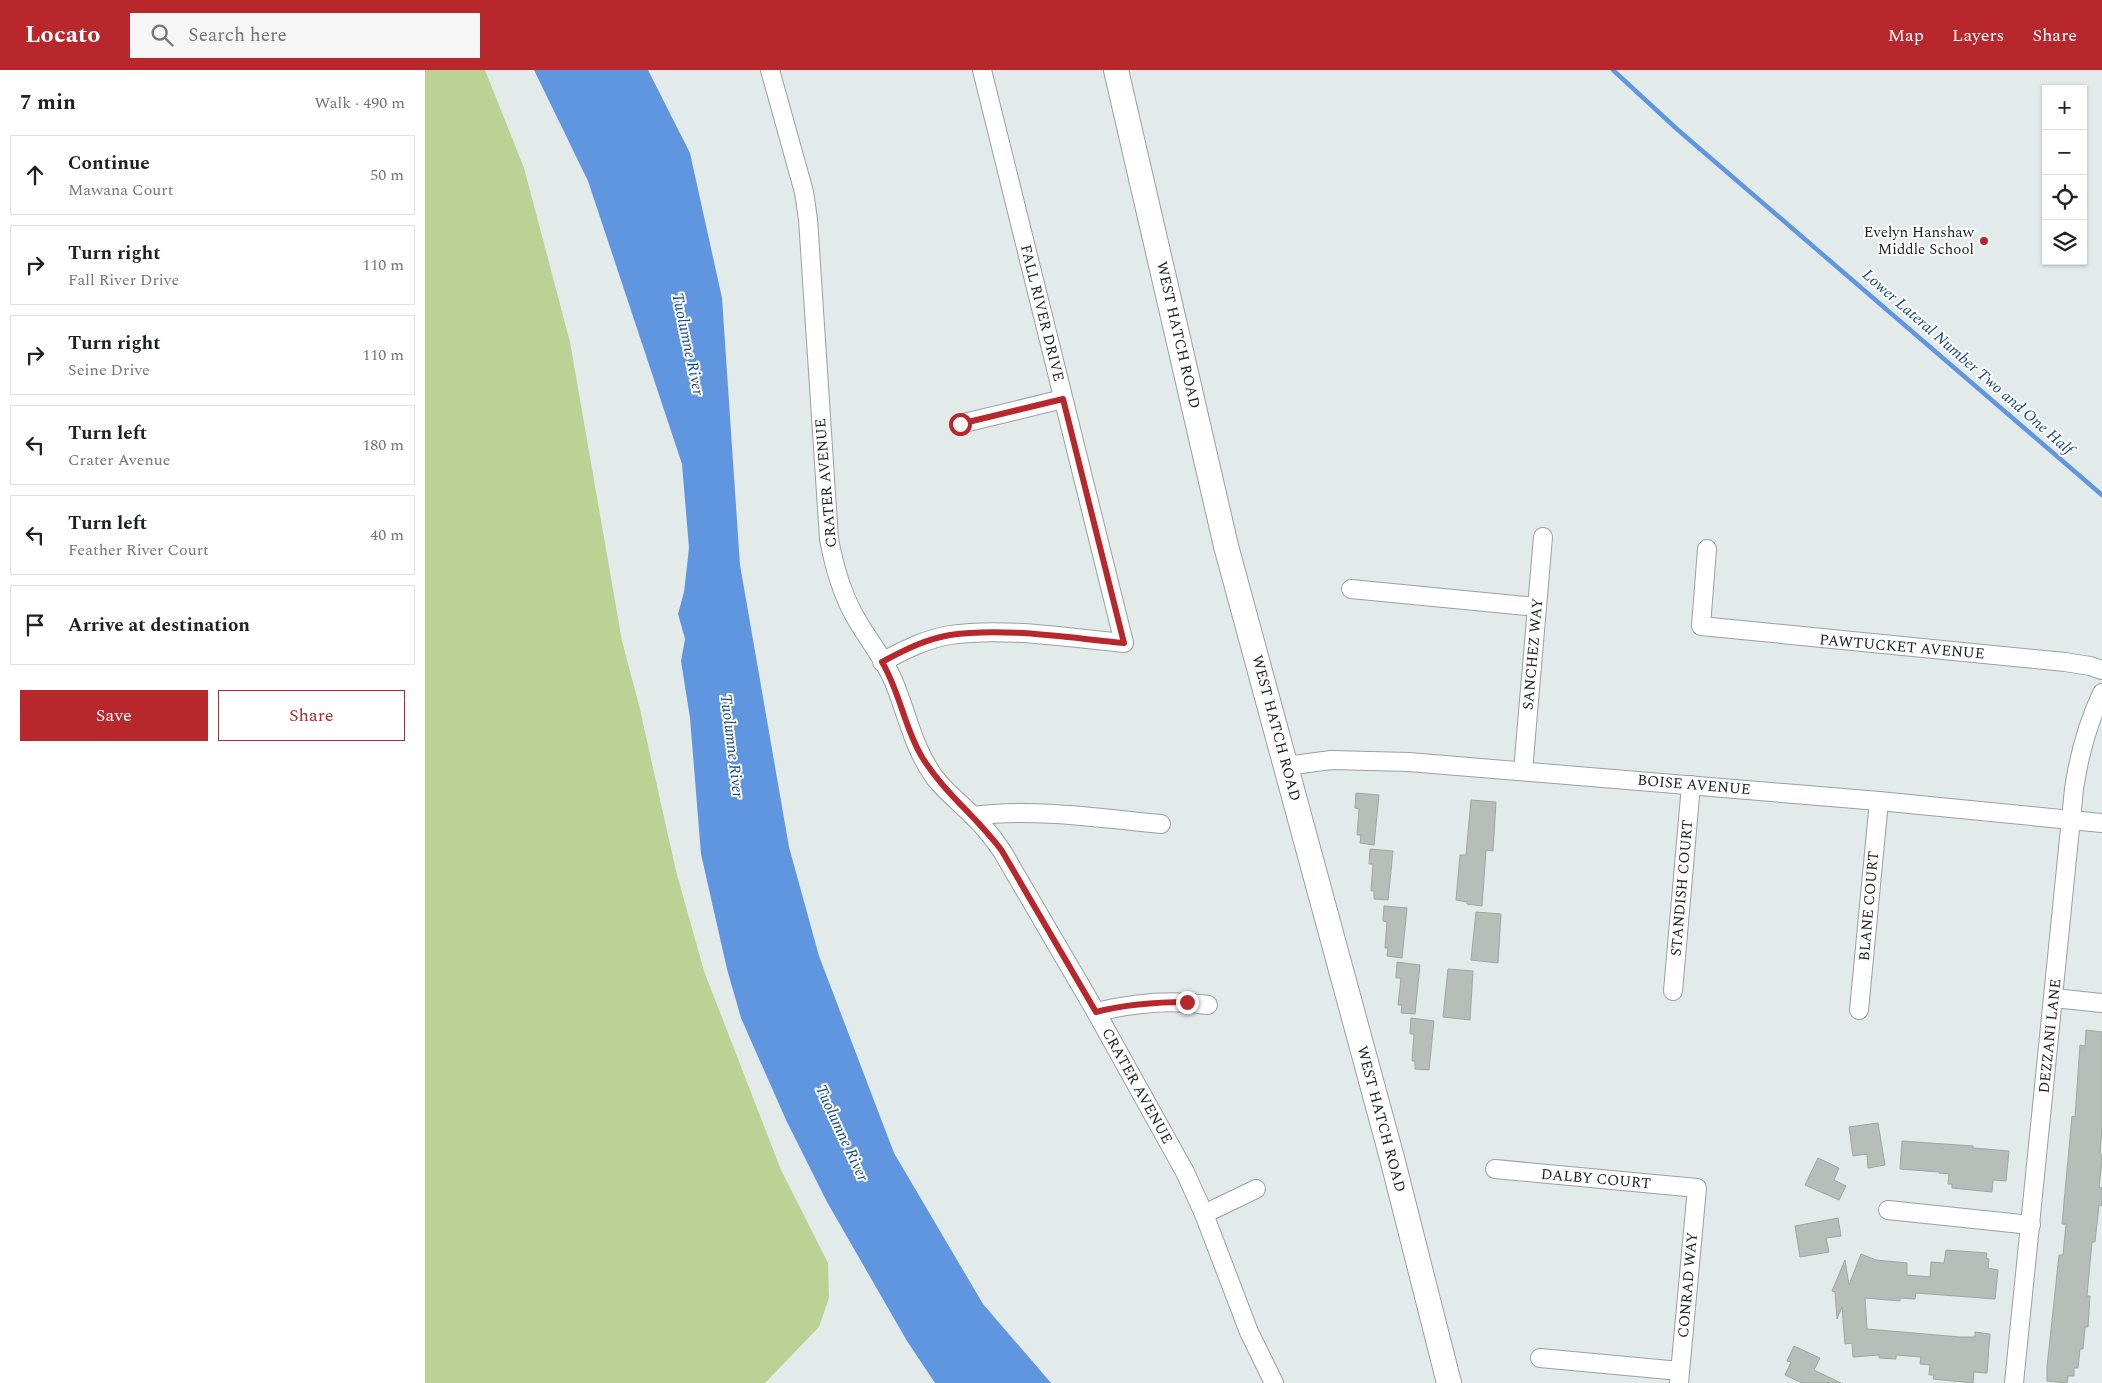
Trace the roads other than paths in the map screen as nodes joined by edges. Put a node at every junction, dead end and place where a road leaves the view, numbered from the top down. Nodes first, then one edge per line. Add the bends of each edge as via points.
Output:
1 (770, 70) edge
2 (982, 70) edge
3 (1116, 70) edge
4 (1063, 399) junction
5 (960, 424) dead end
6 (1543, 537) dead end
7 (1707, 549) dead end
8 (1351, 589) dead end
9 (1537, 607) junction
10 (882, 662) junction
11 (2102, 670) edge
12 (2102, 693) edge
13 (1286, 766) junction
14 (1523, 770) junction
15 (1691, 785) junction
16 (1879, 802) junction
17 (973, 816) junction
18 (2071, 820) junction
19 (2102, 823) edge
20 (1161, 824) dead end
21 (1673, 991) dead end
22 (2054, 998) junction
23 (2102, 1003) edge
24 (1208, 1005) dead end
25 (1859, 1010) dead end
26 (1096, 1012) junction
27 (1495, 1169) dead end
28 (1697, 1188) joint
29 (1256, 1189) dead end
30 (1888, 1210) dead end
31 (1204, 1214) junction
32 (2031, 1225) junction
33 (1540, 1358) dead end
34 (1680, 1377) edge
35 (1274, 1383) edge
36 (1449, 1383) edge
37 (2014, 1383) edge

1 - 10 street, CRATER AVENUE via 804,192 808,219 829,539 844,594
2 - 4 street, FALL RIVER DRIVE
3 - 13 main road, WEST HATCH ROAD via 1226,546
4 - 5 street
4 - 10 street, FALL RIVER DRIVE via 1124,643 980,632 933,640
6 - 9 street, SANCHEZ WAY
7 - 11 street, PAWTUCKET AVENUE via 1701,626 2065,662
8 - 9 street
9 - 14 street, SANCHEZ WAY
10 - 17 street, CRATER AVENUE via 893,679 921,756 949,795
12 - 18 street, DEZZANI LANE via 2079,758
13 - 14 street, BOISE AVENUE via 1331,760 1369,760
13 - 36 main road, WEST HATCH ROAD
14 - 15 street, BOISE AVENUE
15 - 16 street, BOISE AVENUE
15 - 21 street, STANDISH COURT
16 - 18 street, BOISE AVENUE
16 - 25 street, BLANE COURT
17 - 20 street via 1036,812
17 - 26 street, CRATER AVENUE via 1002,851
18 - 19 street, BOISE AVENUE
18 - 22 street, DEZZANI LANE
22 - 23 street
22 - 32 street, DEZZANI LANE
24 - 26 street via 1152,1002
26 - 31 street, CRATER AVENUE via 1185,1172
27 - 28 street, DALBY COURT
28 - 34 street, CONRAD WAY
29 - 31 street
30 - 32 street
31 - 35 street, CRATER AVENUE via 1249,1332
32 - 37 street, DEZZANI LANE
33 - 34 street

